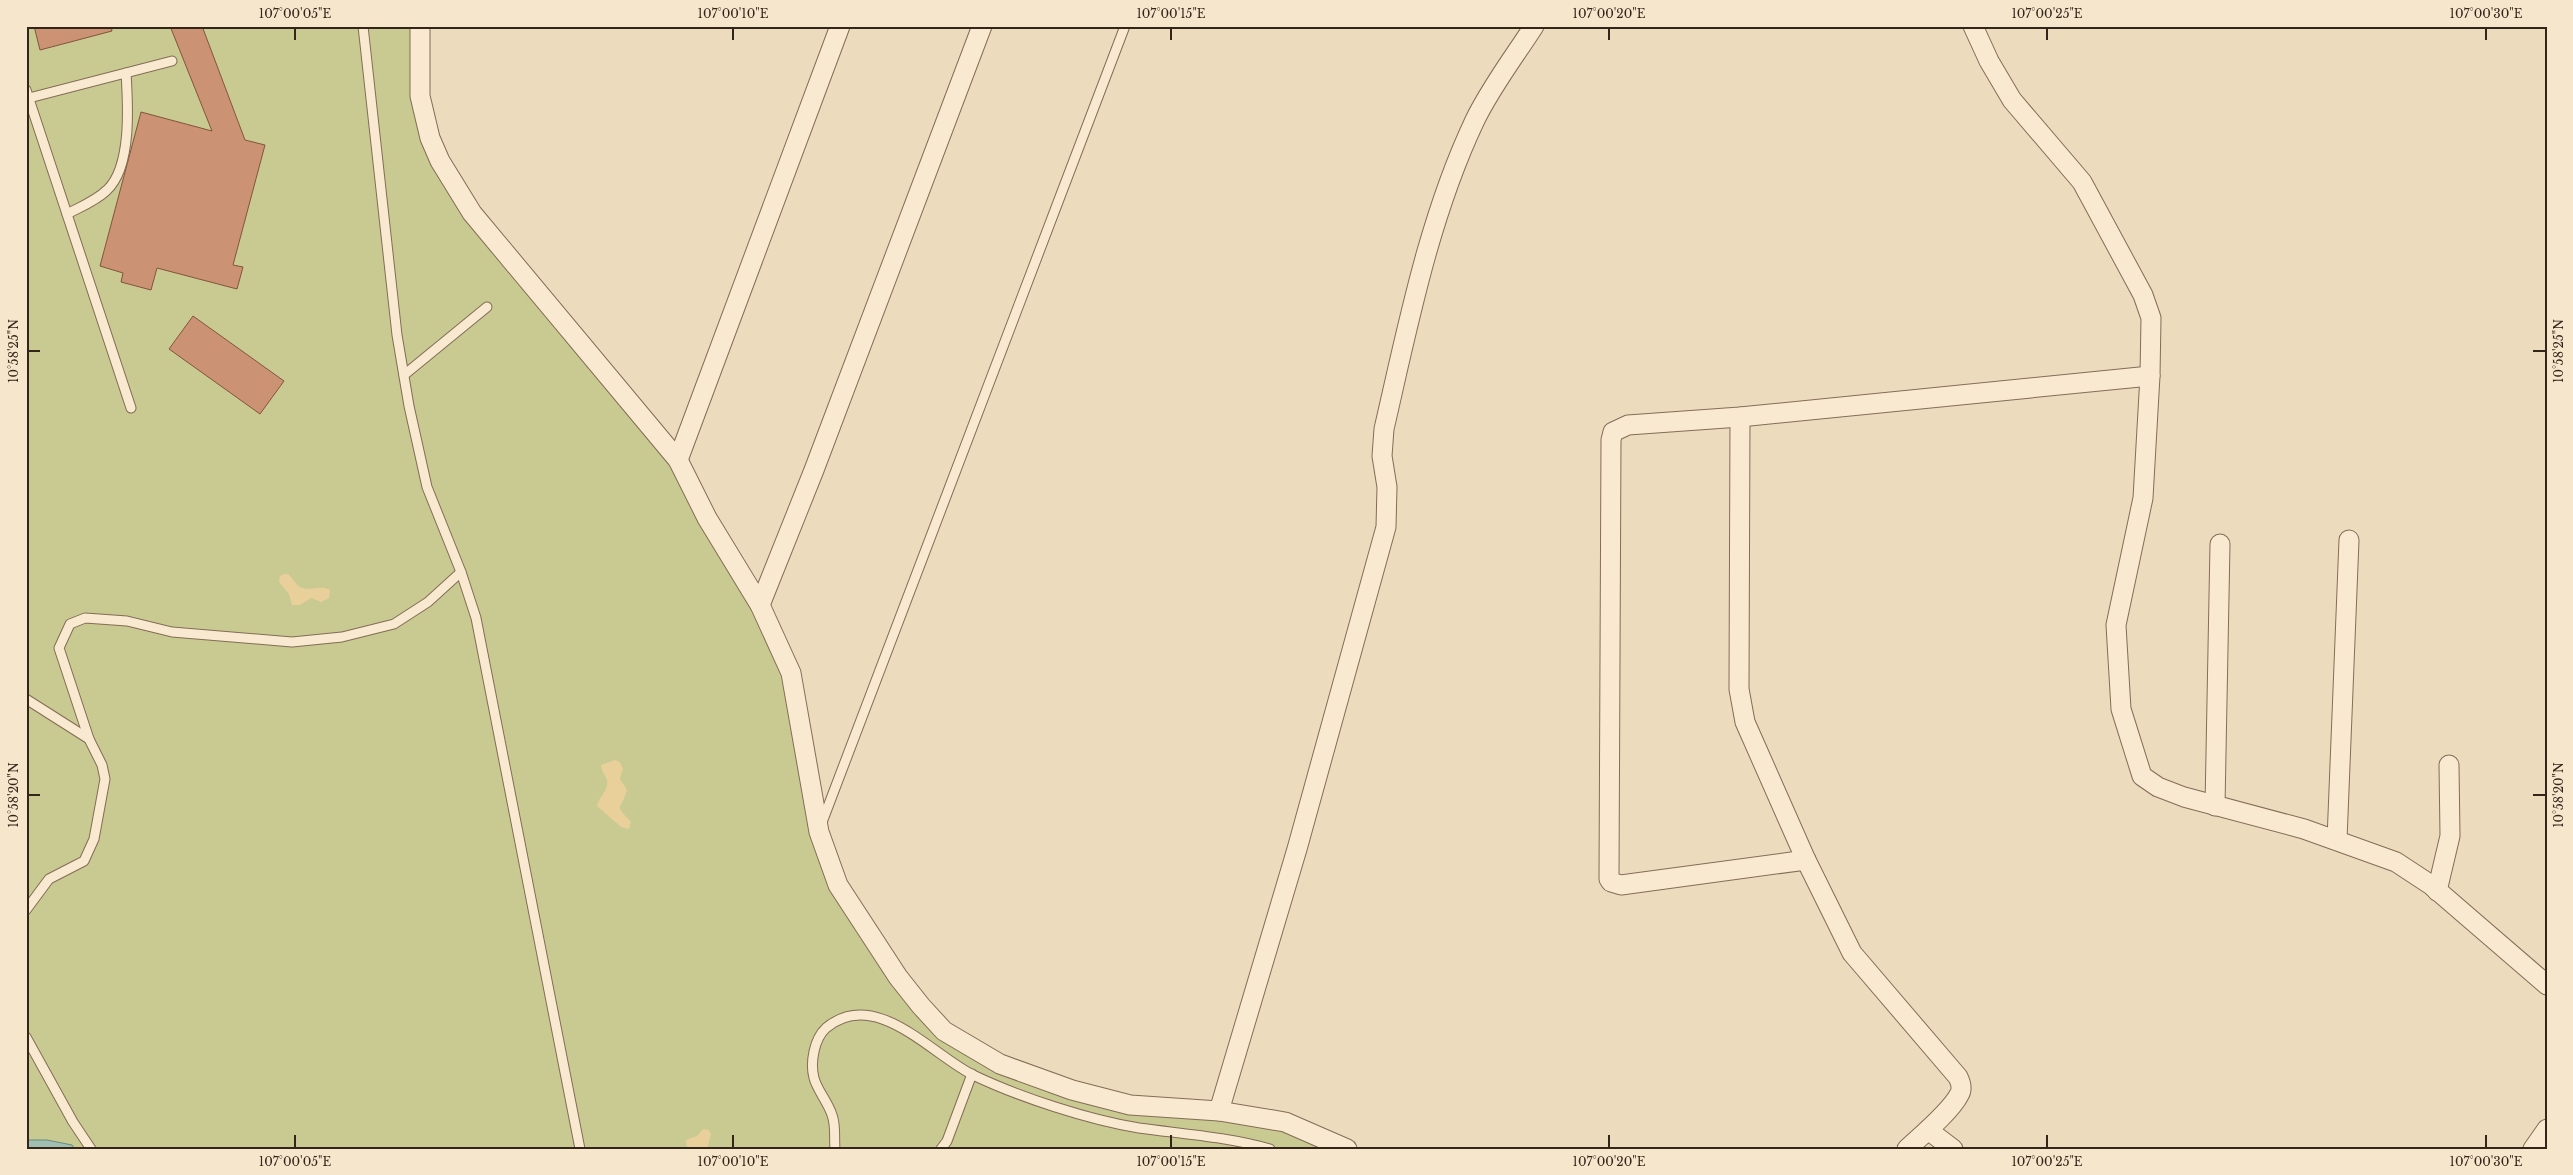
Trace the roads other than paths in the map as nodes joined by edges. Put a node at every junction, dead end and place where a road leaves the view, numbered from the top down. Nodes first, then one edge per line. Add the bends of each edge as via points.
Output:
1 (363, 26) edge
2 (420, 26) edge
3 (840, 26) edge
4 (982, 26) edge
5 (1124, 26) edge
6 (1534, 26) edge
7 (1974, 26) edge
8 (172, 61) dead end
9 (126, 73) junction
10 (27, 94) edge
11 (67, 214) junction
12 (487, 307) dead end
13 (404, 375) junction
14 (2150, 376) junction
15 (131, 408) dead end
16 (1740, 417) junction
17 (678, 460) junction
18 (2349, 540) dead end
19 (2220, 544) dead end
20 (461, 572) junction
21 (760, 605) junction
22 (26, 699) edge
23 (89, 740) junction
24 (2449, 765) dead end
25 (2214, 806) junction
26 (819, 832) junction
27 (2337, 840) junction
28 (1806, 860) junction
29 (2437, 891) junction
30 (26, 910) edge
31 (2547, 985) edge
32 (26, 1037) edge
33 (972, 1074) junction
34 (1219, 1111) junction
35 (2547, 1129) edge
36 (1928, 1130) junction
37 (91, 1149) edge
38 (580, 1149) edge
39 (835, 1149) edge
40 (941, 1149) edge
41 (1270, 1149) edge
42 (1347, 1149) edge
43 (1908, 1149) edge
44 (1953, 1149) edge
45 (2533, 1149) edge

1 - 13 lane
2 - 17 street via 420,96 430,138 440,161 472,213
3 - 17 street
4 - 21 street
5 - 26 lane
6 - 34 street via 1476,118 1431,234 1384,430 1382,456 1387,487 1386,528
7 - 14 street via 1989,61 2012,100 2082,182 2143,295 2151,318
8 - 9 lane
9 - 10 lane
9 - 11 lane via 126,136 115,180 98,197
10 - 11 lane
11 - 15 lane
12 - 13 lane
13 - 20 lane via 427,487
14 - 16 street
14 - 25 street via 2143,498 2116,626 2120,709 2142,776 2158,787
16 - 28 street via 1740,689 1745,722
16 - 28 street via 1628,425 1613,432 1608,874 1611,882 1621,885
17 - 21 street via 712,526
18 - 27 street
19 - 25 street
20 - 23 lane via 428,602 394,624 342,637 292,642 172,632 127,621 86,618 70,624 59,648
20 - 38 lane via 476,618
21 - 26 street via 792,673
22 - 23 lane
23 - 30 lane via 102,765 105,779 94,839 84,861 48,879
24 - 29 street via 2450,836
25 - 27 street
26 - 34 street via 838,885 898,977 944,1031 1000,1064 1072,1090 1130,1105
27 - 29 street via 2396,862
28 - 36 street via 1852,953 1962,1085 1959,1095
29 - 31 street
32 - 37 lane
33 - 39 lane via 907,1029 870,1016 844,1017 825,1029 813,1050 814,1078 833,1117
33 - 40 lane
33 - 41 lane via 1028,1097 1137,1127
34 - 42 street via 1286,1122
35 - 45 street
36 - 43 street
36 - 44 street

